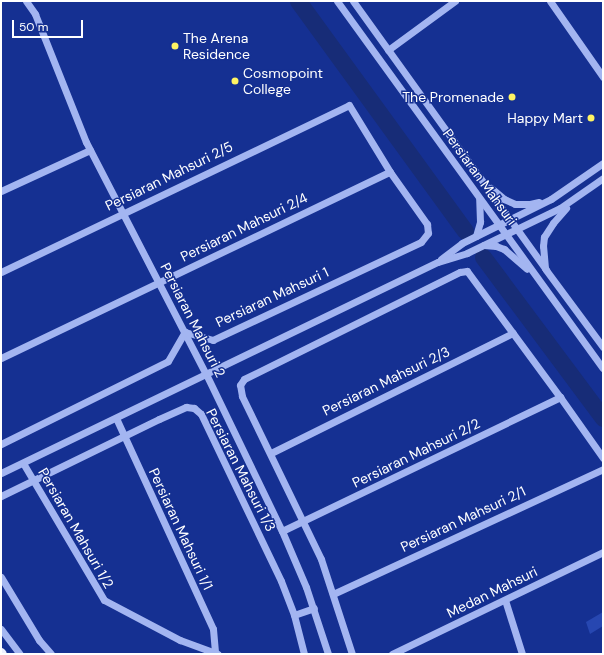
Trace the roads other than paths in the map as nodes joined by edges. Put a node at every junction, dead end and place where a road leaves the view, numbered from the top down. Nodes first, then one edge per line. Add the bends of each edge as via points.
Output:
1 (26, 1) edge
2 (337, 1) edge
3 (353, 1) edge
4 (455, 1) edge
5 (550, 1) edge
6 (388, 50) junction
7 (603, 77) edge
8 (348, 105) joint
9 (90, 150) junction
10 (603, 163) edge
11 (390, 172) junction
12 (603, 178) edge
13 (482, 180) junction
14 (1, 191) edge
15 (479, 199) junction
16 (551, 199) junction
17 (570, 203) junction
18 (122, 212) junction
19 (511, 220) junction
20 (499, 225) junction
21 (517, 228) junction
22 (506, 234) junction
23 (476, 236) junction
24 (484, 245) junction
25 (438, 262) junction
26 (546, 270) junction
27 (1, 272) edge
28 (538, 278) junction
29 (159, 282) junction
30 (185, 332) junction
31 (513, 333) junction
32 (603, 347) edge
33 (1, 358) edge
34 (603, 368) edge
35 (206, 374) junction
36 (560, 397) junction
37 (116, 418) junction
38 (124, 436) junction
39 (1, 444) edge
40 (271, 453) junction
41 (603, 458) edge
42 (23, 463) junction
43 (603, 469) edge
44 (1, 473) edge
45 (33, 480) junction
46 (1, 496) edge
47 (304, 522) junction
48 (282, 531) junction
49 (603, 552) edge
50 (1, 577) edge
51 (333, 594) junction
52 (505, 600) junction
53 (314, 608) junction
54 (294, 615) junction
55 (1, 629) edge
56 (20, 654) edge
57 (51, 654) edge
58 (217, 654) edge
59 (304, 654) edge
60 (328, 654) edge
61 (352, 654) edge
62 (392, 654) edge
63 (522, 654) edge

1 - 9 street, Persiaran Mahsuri 2 via 35,14
2 - 15 street, Persiaran Mahsuri
3 - 6 street, Persiaran Mahsuri
4 - 6 street
5 - 7 street
6 - 13 street, Persiaran Mahsuri
8 - 11 street, Persiaran Mahsuri 1
8 - 18 street, Persiaran Mahsuri 2/5
9 - 14 street
9 - 18 street, Persiaran Mahsuri 2
10 - 16 street
11 - 29 street, Persiaran Mahsuri 2/4
11 - 30 street, Persiaran Mahsuri 1 via 427,224 428,233 421,242 213,340
12 - 17 street
13 - 16 street via 504,199 518,204
13 - 19 street, Persiaran Mahsuri
15 - 20 street, Persiaran Mahsuri
15 - 23 street via 480,222
16 - 19 street
17 - 21 street
17 - 26 street via 544,237 543,254
18 - 27 street, Persiaran Mahsuri 2/5
18 - 29 street, Persiaran Mahsuri 2
19 - 20 street
19 - 21 street, Persiaran Mahsuri
20 - 22 street, Persiaran Mahsuri
20 - 23 street
21 - 22 street
21 - 26 street, Persiaran Mahsuri
22 - 24 street
22 - 28 street, Persiaran Mahsuri
23 - 25 street via 462,243
24 - 25 street
24 - 28 street via 504,249
25 - 35 street
26 - 32 street, Persiaran Mahsuri
28 - 34 street, Persiaran Mahsuri
29 - 30 street, Persiaran Mahsuri 2
29 - 33 street, Persiaran Mahsuri 2/4
30 - 35 street, Persiaran Mahsuri 2
30 - 39 street via 168,362
31 - 36 street
31 - 40 street, Persiaran Mahsuri 2/3
31 - 40 street via 467,271 460,272 244,379 240,385 242,396
35 - 37 street
35 - 48 street, Persiaran Mahsuri 2
36 - 41 street
36 - 47 street, Persiaran Mahsuri 2/2
37 - 38 street, Persiaran Mahsuri 1/1
37 - 42 street
38 - 45 street, Persiaran Mahsuri 1/3
38 - 54 street, Persiaran Mahsuri 1/3 via 186,407 190,406 197,410 260,536
38 - 58 street, Persiaran Mahsuri 1/1 via 213,629
40 - 47 street
42 - 44 street
42 - 45 street, Persiaran Mahsuri 1/2
43 - 51 street, Persiaran Mahsuri 2/1
45 - 46 street, Persiaran Mahsuri 1/3
45 - 58 street, Persiaran Mahsuri 1/2 via 104,600 180,640
47 - 48 street, Persiaran Mahsuri 2/2
47 - 51 street
48 - 53 street, Persiaran Mahsuri 2
49 - 52 street, Medan Mahsuri
50 - 57 street via 39,640
51 - 61 street
52 - 62 street, Medan Mahsuri
52 - 63 street
53 - 54 street
53 - 60 street, Persiaran Mahsuri 2
54 - 59 street, Persiaran Mahsuri 1/3
55 - 56 street

